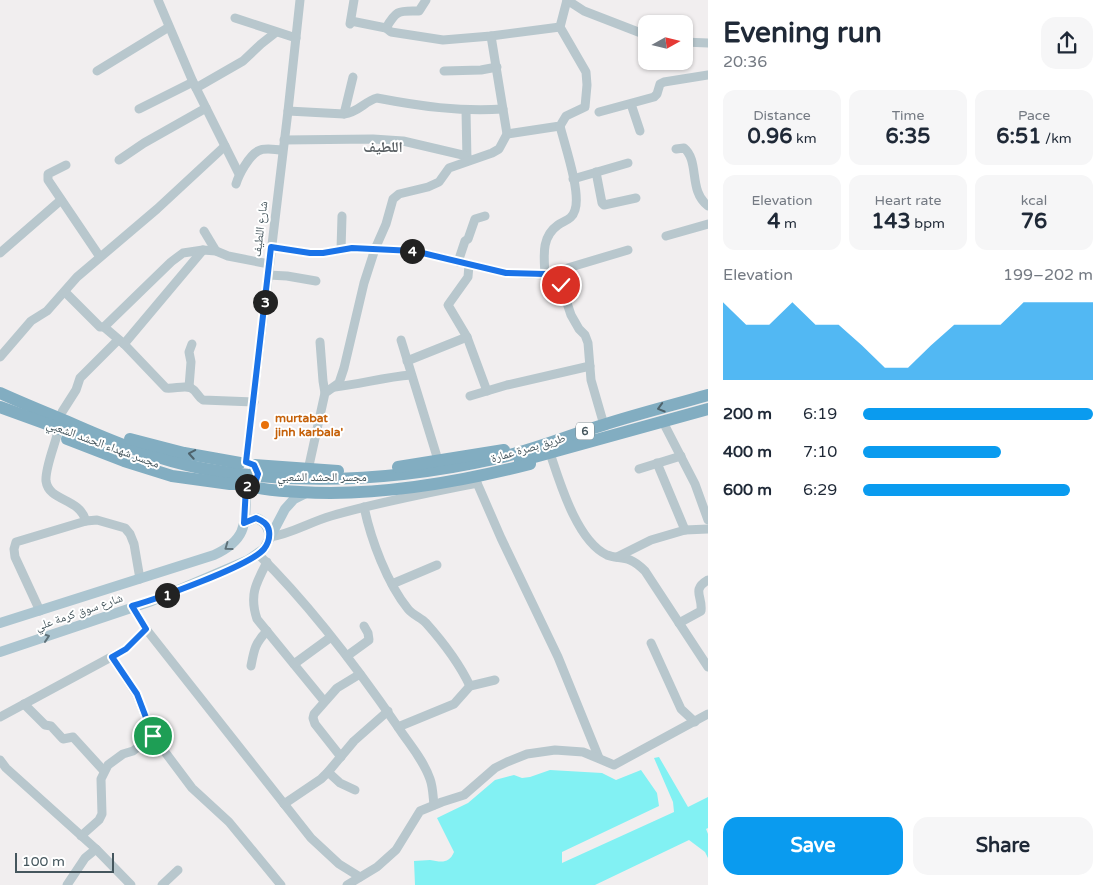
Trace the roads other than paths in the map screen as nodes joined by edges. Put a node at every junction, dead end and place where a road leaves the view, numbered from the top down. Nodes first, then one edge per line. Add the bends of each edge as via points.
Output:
1 (158, 0) edge
2 (300, 0) edge
3 (354, 0) edge
4 (426, 0) edge
5 (567, 0) edge
6 (235, 18) dead end
7 (169, 27) junction
8 (560, 27) junction
9 (386, 28) junction
10 (638, 32) edge
11 (275, 33) junction
12 (491, 36) junction
13 (296, 38) junction
14 (693, 42) edge
15 (708, 43) edge
16 (497, 67) junction
17 (97, 71) dead end
18 (444, 71) dead end
19 (708, 75) edge
20 (353, 77) dead end
21 (194, 84) junction
22 (632, 104) junction
23 (206, 108) junction
24 (139, 109) dead end
25 (503, 109) junction
26 (466, 110) junction
27 (288, 111) junction
28 (599, 112) dead end
29 (344, 114) junction
30 (560, 126) junction
31 (640, 131) dead end
32 (507, 134) junction
33 (284, 140) junction
34 (225, 146) junction
35 (676, 149) dead end
36 (282, 150) junction
37 (467, 159) junction
38 (120, 160) dead end
39 (628, 164) dead end
40 (66, 165) dead end
41 (596, 172) junction
42 (239, 174) junction
43 (573, 178) junction
44 (236, 184) dead end
45 (636, 198) dead end
46 (61, 200) junction
47 (708, 206) edge
48 (342, 216) dead end
49 (485, 216) dead end
50 (708, 224) edge
51 (204, 231) dead end
52 (666, 236) dead end
53 (271, 247) junction
54 (375, 249) junction
55 (204, 250) junction
56 (341, 250) junction
57 (628, 250) dead end
58 (216, 251) junction
59 (0, 253) edge
60 (100, 257) junction
61 (458, 262) junction
62 (269, 264) junction
63 (469, 265) junction
64 (268, 275) junction
65 (547, 275) junction
66 (316, 281) dead end
67 (65, 292) junction
68 (104, 327) junction
69 (467, 337) junction
70 (401, 340) dead end
71 (121, 342) junction
72 (320, 342) dead end
73 (192, 344) dead end
74 (0, 357) edge
75 (407, 360) junction
76 (590, 366) junction
77 (412, 375) junction
78 (0, 386) edge
79 (189, 387) junction
80 (335, 387) junction
81 (487, 391) junction
82 (0, 393) edge
83 (325, 393) junction
84 (708, 395) edge
85 (470, 396) dead end
86 (254, 402) junction
87 (6, 406) edge
88 (708, 409) edge
89 (62, 412) junction
90 (663, 422) junction
91 (604, 425) junction
92 (57, 435) junction
93 (549, 448) junction
94 (681, 456) junction
95 (438, 460) junction
96 (247, 463) junction
97 (657, 463) junction
98 (294, 468) junction
99 (639, 469) dead end
100 (308, 470) junction
101 (470, 474) junction
102 (245, 485) junction
103 (293, 492) junction
104 (306, 493) junction
105 (364, 507) junction
106 (708, 520) edge
107 (86, 521) junction
108 (244, 523) junction
109 (708, 529) edge
110 (684, 530) junction
111 (270, 537) junction
112 (258, 554) junction
113 (617, 557) junction
114 (267, 562) junction
115 (436, 565) dead end
116 (140, 579) junction
117 (708, 580) edge
118 (392, 584) junction
119 (132, 606) junction
120 (40, 611) junction
121 (0, 623) edge
122 (679, 623) junction
123 (364, 626) dead end
124 (146, 629) junction
125 (267, 631) junction
126 (331, 637) junction
127 (651, 644) dead end
128 (0, 652) edge
129 (347, 656) junction
130 (112, 657) junction
131 (294, 664) junction
132 (251, 666) dead end
133 (708, 667) edge
134 (360, 674) junction
135 (495, 680) dead end
136 (470, 686) junction
137 (324, 701) junction
138 (24, 704) junction
139 (388, 711) junction
140 (708, 714) edge
141 (0, 717) edge
142 (695, 722) junction
143 (398, 727) junction
144 (153, 736) junction
145 (342, 757) junction
146 (599, 758) junction
147 (0, 760) edge
148 (104, 771) junction
149 (328, 772) junction
150 (355, 790) dead end
151 (284, 804) junction
152 (434, 806) junction
153 (81, 836) junction
154 (96, 849) junction
155 (178, 870) dead end
156 (360, 877) junction
157 (67, 885) edge
158 (131, 885) edge
159 (162, 885) edge
160 (281, 885) edge
161 (348, 885) edge

1 - 7 street
2 - 13 street, شارع اللطيف
3 - 9 street via 350,22
4 - 9 street via 419,11 402,10 395,14
5 - 8 street
5 - 10 street via 584,11
6 - 11 street
7 - 17 street
7 - 21 street
8 - 12 street
8 - 30 street via 586,72 587,85 584,107 566,116
9 - 12 street via 391,32 443,40
11 - 13 street
11 - 21 street via 243,61
12 - 16 street
13 - 27 street, شارع اللطيف
14 - 15 street
16 - 18 street
16 - 25 street
19 - 22 street via 664,82 654,97
20 - 29 street
21 - 23 street
21 - 24 street
22 - 28 street
22 - 31 street
23 - 34 street
23 - 38 street via 151,138
25 - 26 street
25 - 32 street
26 - 29 street via 377,98 352,113
26 - 37 street
27 - 29 street
27 - 33 street, شارع اللطيف
30 - 32 street
30 - 43 street
32 - 37 street via 499,149
33 - 36 street, شارع اللطيف
33 - 37 street via 403,141
34 - 42 street
34 - 60 street
35 - 47 street via 684,148 690,152 696,188 701,201
36 - 42 street via 258,151
36 - 53 street, شارع اللطيف
37 - 54 street via 449,168 439,182 399,194 394,199
39 - 41 street
40 - 46 street via 47,177
41 - 43 street
41 - 45 street via 604,205
42 - 44 street
43 - 65 street via 575,212 544,242
46 - 59 street
46 - 60 street
48 - 56 street
49 - 61 street via 473,224
50 - 52 street
51 - 58 street
53 - 56 street via 310,253
53 - 62 street, شارع اللطيف
54 - 56 street
54 - 61 street via 414,251
54 - 80 street via 344,368
55 - 58 street
55 - 68 street via 183,253 171,262
55 - 71 street
57 - 65 street
58 - 62 street
60 - 67 street
61 - 63 street
62 - 64 street, شارع اللطيف
63 - 65 street via 506,273
63 - 69 street via 468,277 448,305
64 - 66 street
64 - 86 street, شارع اللطيف
65 - 76 street via 561,285 571,315 585,335
67 - 68 street via 100,327
67 - 74 street via 47,311 31,321
68 - 71 street
69 - 75 street
69 - 81 street
70 - 75 street
71 - 79 street via 166,388
71 - 89 street via 80,378
72 - 83 street
73 - 79 street
75 - 77 street
76 - 81 street
76 - 91 street
77 - 80 street
77 - 95 street
78 - 89 highway
79 - 86 street via 203,400
80 - 83 street
81 - 85 street
82 - 87 highway, 6
83 - 100 street
84 -> 91 highway, طريق بصرة عمارة / 6
86 - 96 street, شارع اللطيف
87 - 92 highway
87 - 101 highway, مجسر شهداء الحشد الشعبي / 6 via 136,458 246,483 291,487 361,486
88 - 90 highway, طريق بصرة عمارة / 6
96 -> 89 highway via 144,443
90 - 93 highway, طريق بصرة عمارة / 6
90 - 94 street
91 - 93 highway, طريق بصرة عمارة / 6
92 - 102 highway via 172,476
92 - 107 street via 46,481 56,496 79,507
93 - 95 highway via 535,443
93 - 101 highway, طريق بصرة عمارة / 6
93 - 113 street via 568,505 586,536 597,548
94 - 97 street
94 - 106 street
95 - 100 highway via 356,471
96 - 98 highway
96 - 102 main road via 257,469 257,478
96 - 102 main road via 234,470 233,475
97 - 99 street
97 - 110 street
98 - 100 highway
98 - 103 highway via 286,482
101 - 104 highway via 417,487 372,492
101 - 105 street
101 - 146 street via 558,657
102 - 103 highway
102 - 108 main road, شارع سوق كرمة علي
103 - 104 highway
104 - 111 main road, شارع سوق كرمة علي via 285,509
105 - 111 street
105 - 118 street
107 - 116 street via 97,520 125,528 134,544
107 - 120 street via 16,542 15,557
108 - 111 main road via 256,518 263,520
108 -> 116 main road, شارع سوق كرمة علي via 240,536 229,548
109 - 110 street
110 - 113 street via 651,540
111 - 112 main road, شارع سوق كرمة علي
112 - 114 street
112 - 119 main road, شارع سوق كرمة علي via 218,574
113 - 122 street via 631,560 645,571
114 - 125 street via 255,585 252,606
114 - 126 street
115 - 118 street
116 - 120 main road, شارع سوق كرمة علي
117 - 122 street via 700,585 701,612
118 - 136 street via 409,610 425,622 450,653
119 - 124 street
128 -> 119 main road, شارع سوق كرمة علي
120 - 121 main road, شارع سوق كرمة علي
122 - 133 street
123 - 129 street via 369,640
124 - 130 street via 126,649
124 - 151 street
125 - 131 street
125 - 132 street via 258,640
126 - 129 street
126 - 131 street
127 - 142 street via 681,709
129 - 134 street
130 - 138 street
130 - 144 street via 137,694
131 - 137 street
134 - 137 street via 337,688
134 - 139 street
135 - 136 street
136 - 143 street via 454,704
137 - 145 street via 313,718
138 - 141 street
138 - 148 street via 63,739 73,737
139 - 143 street
139 - 145 street via 354,741
140 - 142 street
142 - 146 street via 614,765
143 - 152 street via 421,759 430,780
144 - 148 street via 133,751 123,754
144 - 160 street via 192,788 229,822
145 - 149 street
146 - 152 street via 583,752 555,750 526,754 495,768 464,795
147 - 153 street
148 - 153 street via 101,779 102,814
149 - 150 street
149 - 151 street
151 - 156 street via 339,864
152 - 156 street via 420,811 396,850
153 - 154 street
154 - 157 street via 85,858
154 - 158 street
155 - 159 street
156 - 161 street

